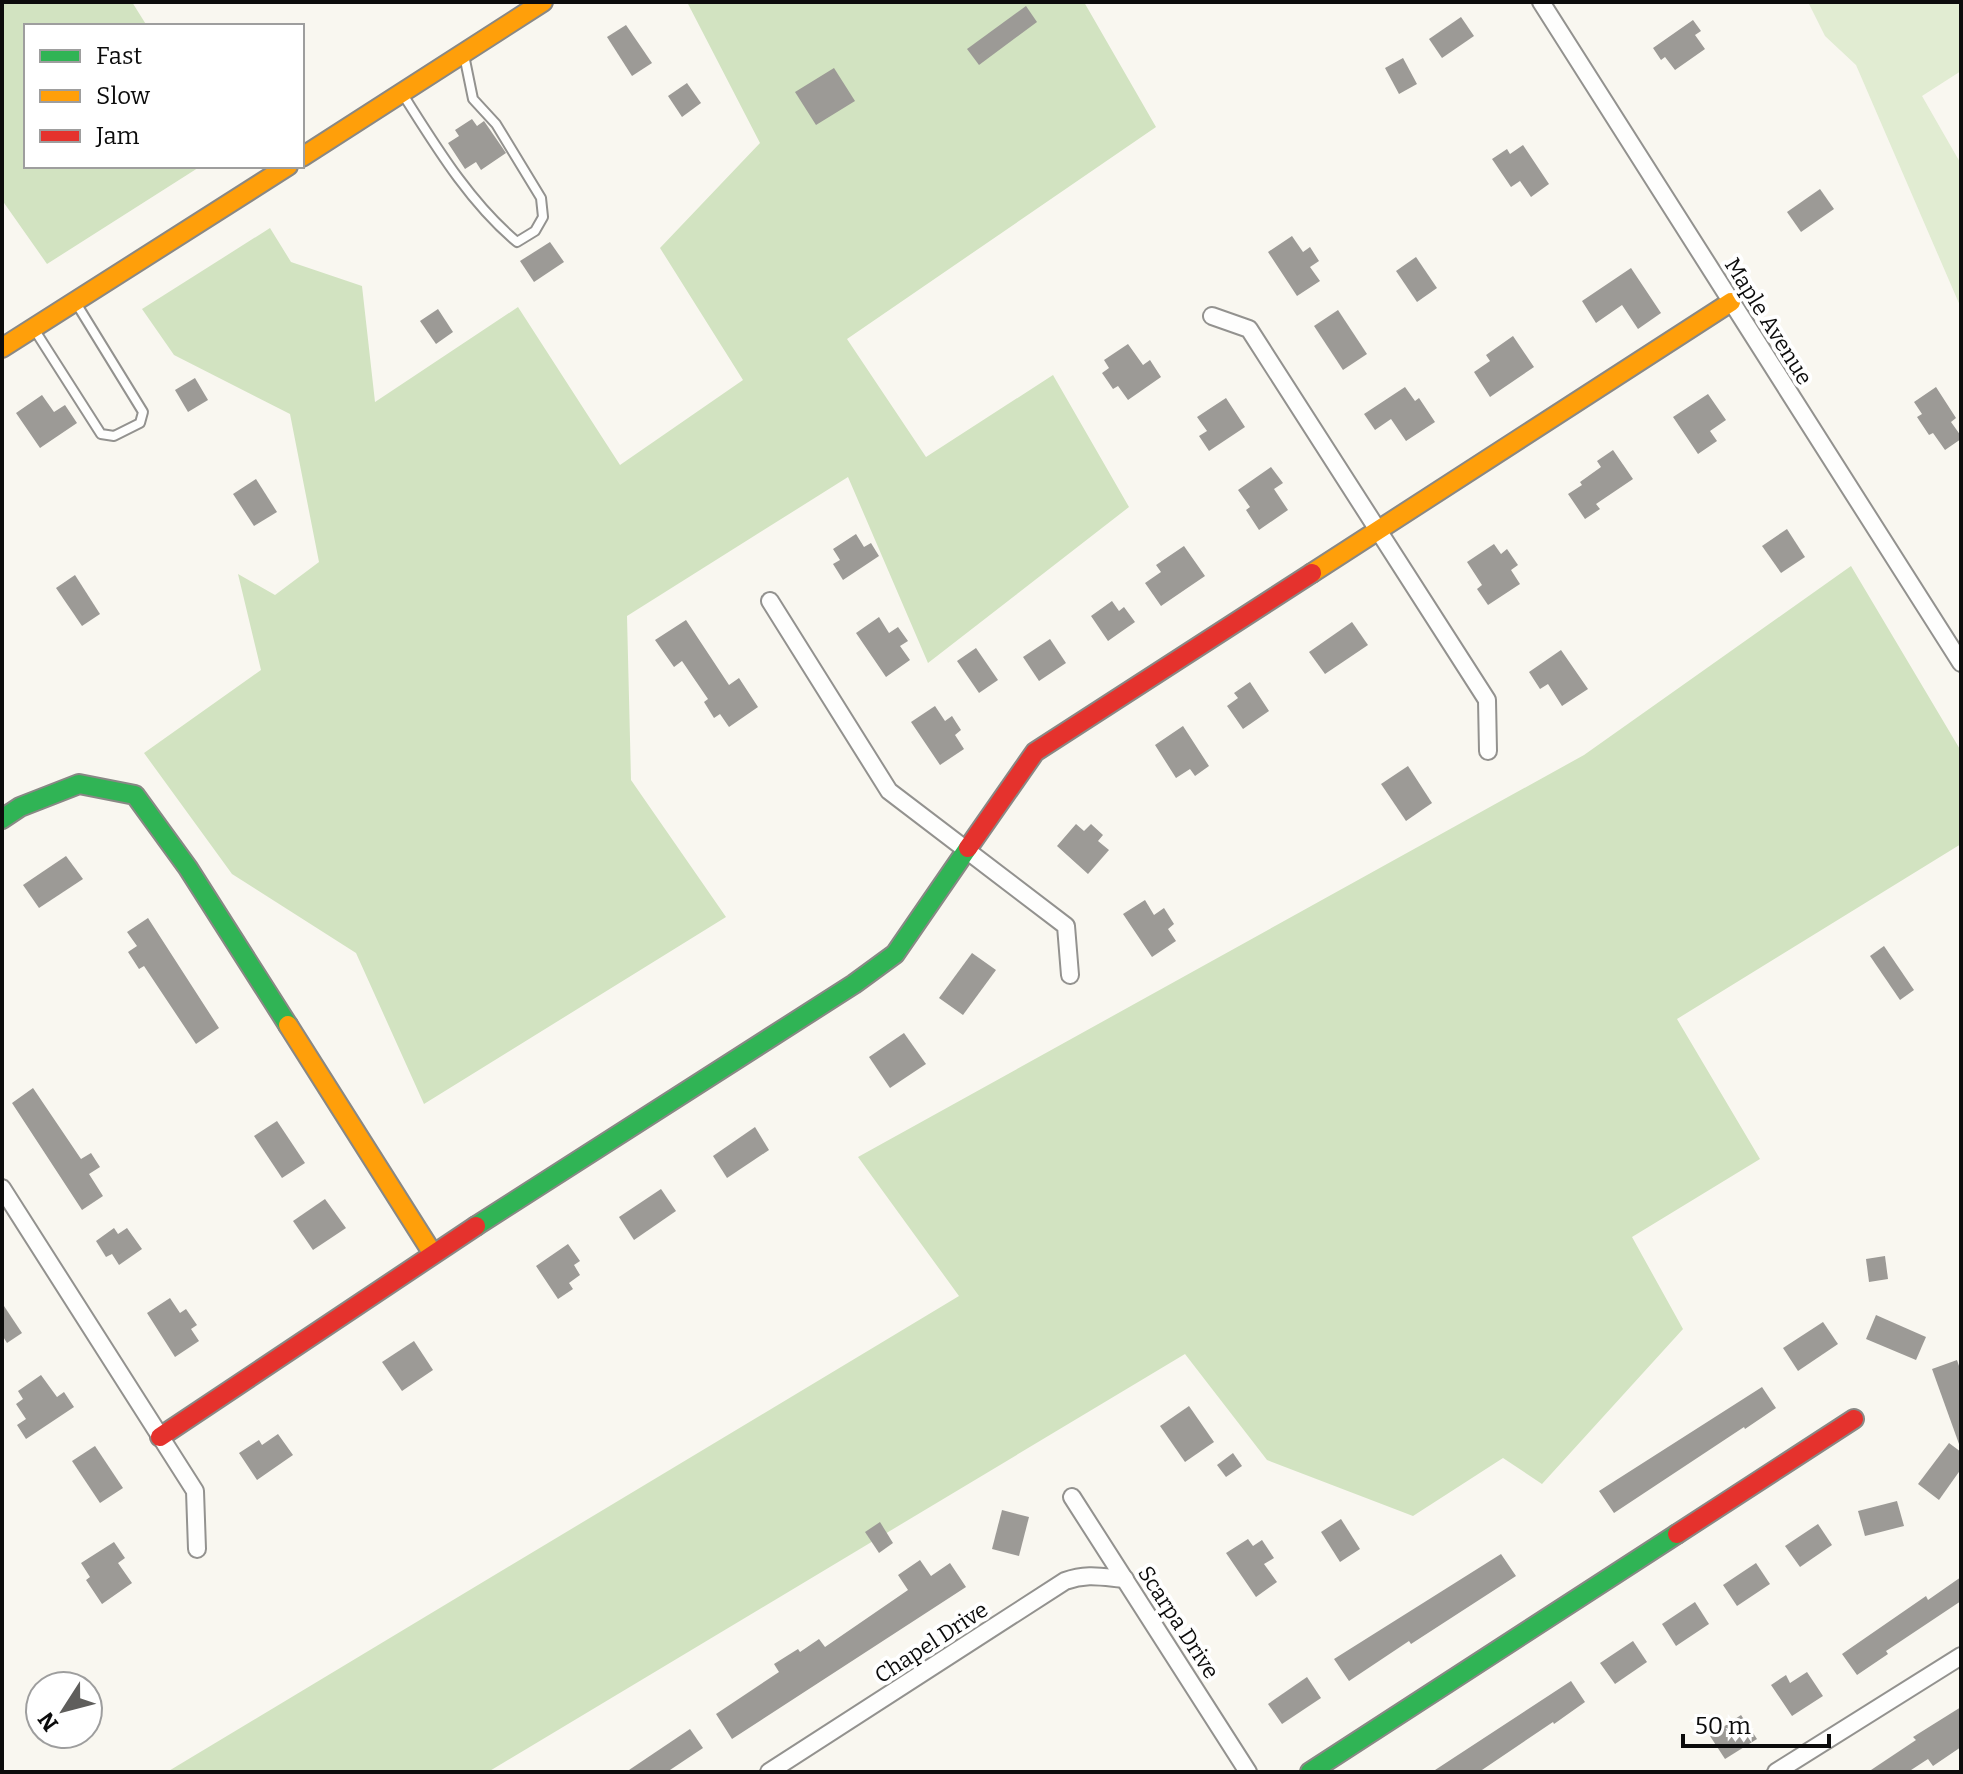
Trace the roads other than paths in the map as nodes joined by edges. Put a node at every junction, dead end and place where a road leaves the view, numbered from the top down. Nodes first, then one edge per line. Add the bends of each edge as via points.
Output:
1 (543, 2) edge
2 (1541, 2) edge
3 (464, 53) junction
4 (402, 93) junction
5 (304, 156) edge
6 (285, 168) edge
7 (76, 302) junction
8 (1731, 302) junction
9 (1212, 316) dead end
10 (34, 328) junction
11 (2, 348) edge
12 (1380, 530) junction
13 (770, 601) dead end
14 (1961, 663) edge
15 (1488, 751) dead end
16 (2, 819) edge
17 (967, 850) junction
18 (1070, 975) dead end
19 (2, 1188) edge
20 (433, 1254) junction
21 (1854, 1419) dead end
22 (160, 1437) junction
23 (1072, 1497) dead end
24 (197, 1549) dead end
25 (1125, 1579) junction
26 (1961, 1656) edge
27 (769, 1772) edge
28 (1248, 1772) edge
29 (1310, 1772) edge
30 (1776, 1772) edge

1 - 3 street
2 - 8 street, Maple Avenue
3 - 4 street
3 - 4 lane via 473,99 496,124 541,198 543,217 535,231 517,242 498,226
4 - 5 street
6 - 7 street
7 - 10 street
7 - 10 lane via 143,412 140,423 114,436 101,434
8 - 12 street
8 - 14 street, Maple Avenue
9 - 12 street via 1249,329
10 - 11 street
12 - 15 street via 1487,700
12 - 17 street via 1035,752
13 - 17 street via 889,791
16 - 20 street via 79,784 135,795 188,868
17 - 18 street via 1066,926
17 - 20 street via 895,954
19 - 22 street
20 - 22 street
21 - 29 street
22 - 24 street via 195,1491
23 - 25 street, Scarpa Drive
25 - 27 street, Chapel Drive via 1096,1574 1065,1581
25 - 28 street, Scarpa Drive
26 - 30 street

